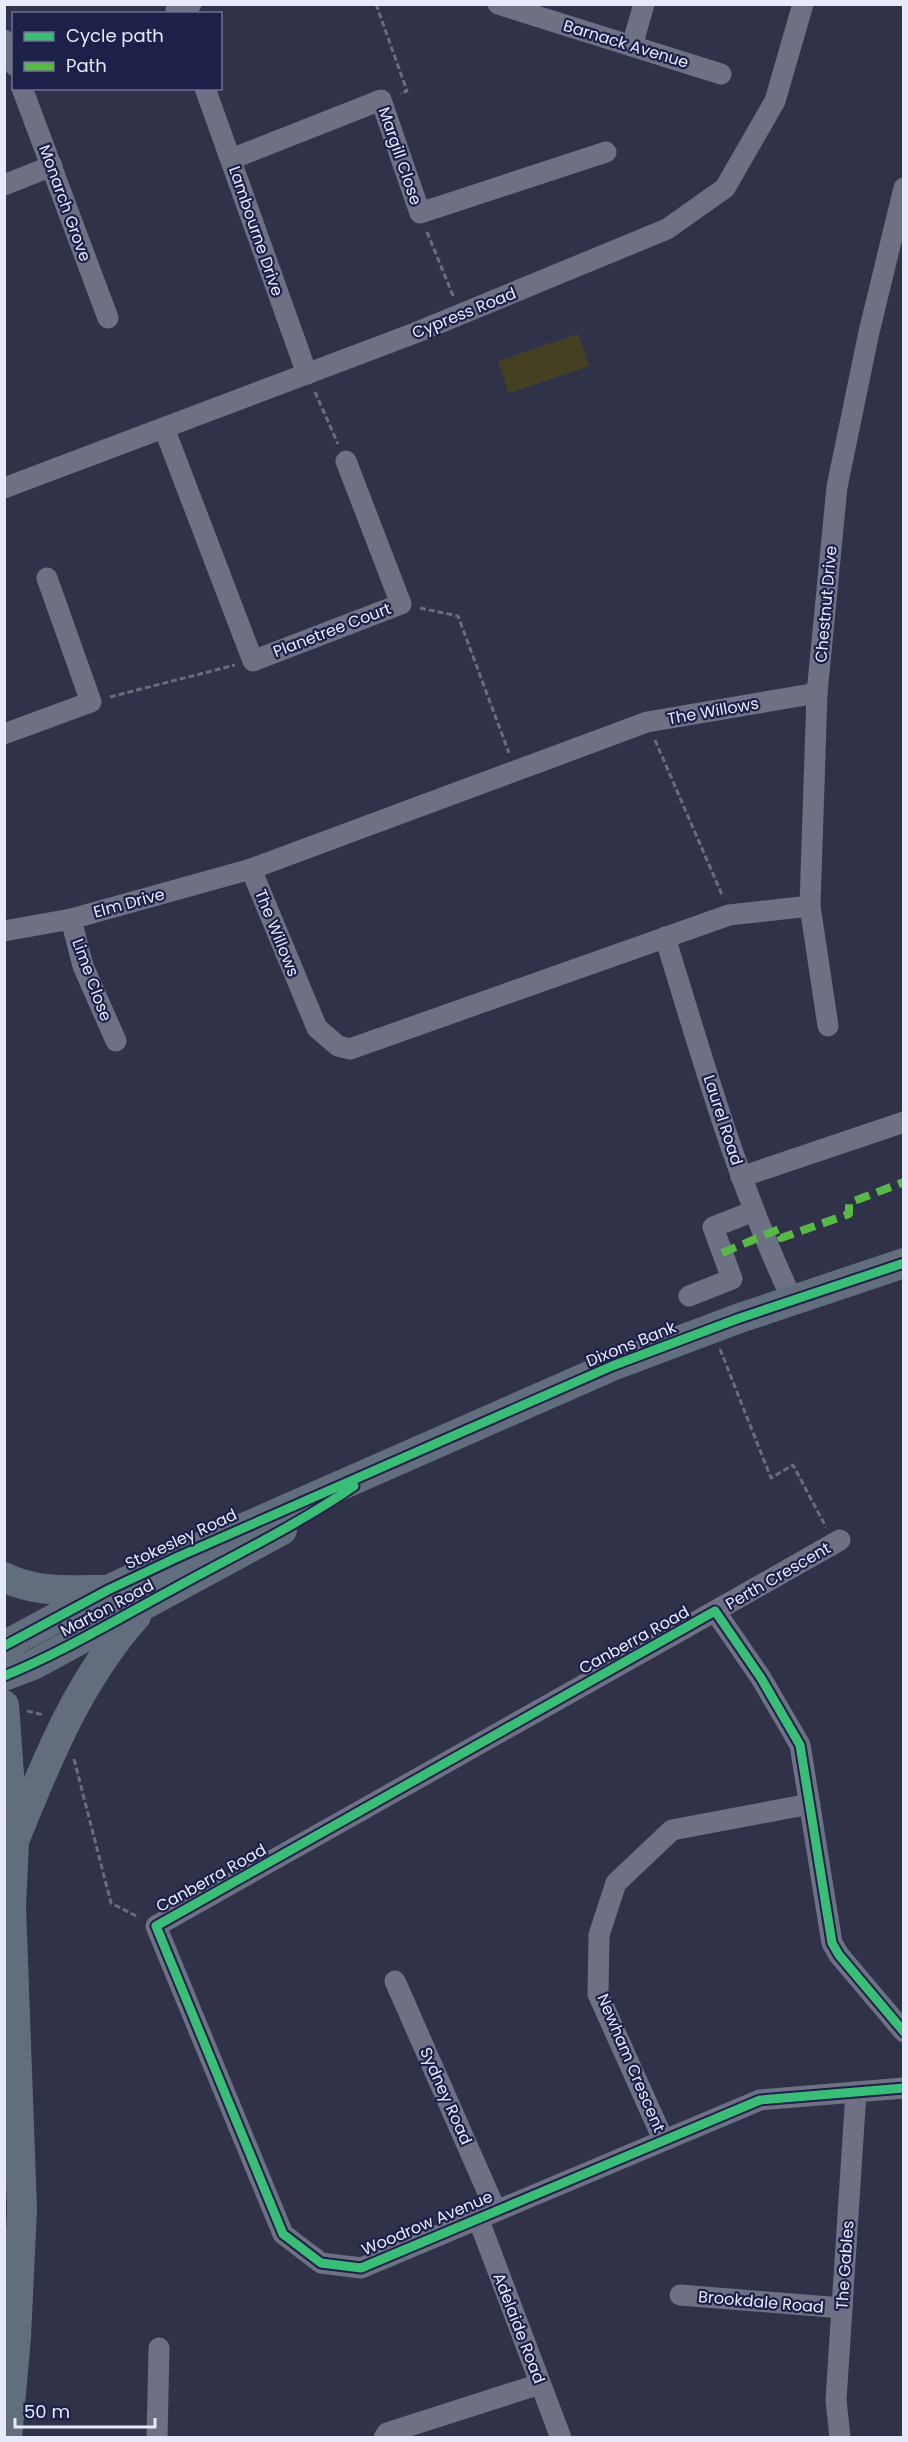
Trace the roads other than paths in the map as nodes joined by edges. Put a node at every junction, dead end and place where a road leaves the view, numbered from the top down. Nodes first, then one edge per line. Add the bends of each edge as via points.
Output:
1 (498, 4) edge
2 (644, 4) edge
3 (803, 4) edge
4 (4, 40) edge
5 (632, 46) junction
6 (12, 59) edge
7 (721, 74) dead end
8 (23, 90) edge
9 (206, 90) edge
10 (606, 152) dead end
11 (231, 159) junction
12 (52, 166) junction
13 (4, 185) edge
14 (903, 188) edge
15 (108, 318) dead end
16 (307, 374) junction
17 (164, 428) junction
18 (346, 461) road end
19 (4, 488) edge
20 (47, 578) dead end
21 (817, 693) junction
22 (4, 734) edge
23 (251, 869) junction
24 (810, 906) junction
25 (71, 919) junction
26 (4, 931) edge
27 (665, 937) junction
28 (828, 1026) dead end
29 (116, 1041) dead end
30 (903, 1122) edge
31 (741, 1177) junction
32 (754, 1210) junction
33 (903, 1263) edge
34 (689, 1296) dead end
35 (792, 1299) junction
36 (376, 1471) joint
37 (838, 1541) road end
38 (186, 1567) junction
39 (4, 1577) edge
40 (108, 1590) junction
41 (148, 1603) junction
42 (715, 1611) junction
43 (4, 1646) edge
44 (4, 1676) edge
45 (5, 1706) edge
46 (810, 1804) junction
47 (14, 1842) junction
48 (156, 1926) joint
49 (395, 1981) dead end
50 (903, 2032) edge
51 (903, 2088) edge
52 (856, 2092) junction
53 (663, 2139) junction
54 (487, 2214) junction
55 (680, 2295) dead end
56 (842, 2308) junction
57 (159, 2348) dead end
58 (540, 2384) junction
59 (7, 2438) edge
60 (157, 2438) edge
61 (384, 2438) edge
62 (561, 2438) edge
63 (840, 2438) edge

1 - 5 street, Barnack Avenue
2 - 5 street
3 - 16 street, Cypress Road via 775,100 725,188 667,229
4 - 6 street
5 - 7 street, Barnack Avenue
8 - 12 street, Monarch Grove
9 - 11 street, Lambourne Drive
10 - 11 street, Margill Close via 420,213 381,100
11 - 16 street, Lambourne Drive
12 - 13 street
12 - 15 street, Monarch Grove
14 - 21 street, Chestnut Drive via 837,487
16 - 17 street, Cypress Road
17 - 18 street, Planetree Court via 253,661 401,604
17 - 19 street, Cypress Road
20 - 22 street via 91,702
21 - 23 street, The Willows via 647,722
21 - 24 street, Chestnut Drive
23 - 25 street, Elm Drive
23 - 27 street, The Willows via 317,1028 338,1046 350,1049
24 - 27 street, The Willows via 729,915
24 - 28 street, Chestnut Drive
25 - 26 street, Elm Drive
25 - 29 street, Lime Close via 83,966
27 - 31 street, Laurel Road
30 - 31 street
31 - 32 street, Laurel Road
32 - 34 street via 713,1227 732,1279
32 - 35 street, Laurel Road
33 - 35 highway, Dixons Bank
35 - 36 highway, Dixons Bank via 612,1366
36 - 38 highway, Marton Road via 326,1505
37 - 42 street, Perth Crescent
38 - 40 highway, Stokesley Road
38 - 41 highway, Marton Road
39 - 40 highway via 44,1589
40 - 43 highway, Stokesley Road
41 - 44 highway, Marton Road via 33,1665
41 - 47 highway via 90,1675 65,1721
42 - 46 street, Canberra Road via 800,1745
42 - 48 street, Canberra Road
45 - 47 highway
46 - 50 street, Canberra Road via 832,1943
46 - 53 street, Newham Crescent via 672,1830 616,1883 599,1935 598,1994
47 - 59 highway via 11,1906 21,2209
48 - 54 street, Woodrow Avenue via 283,2234 321,2263 361,2268
49 - 54 street, Sydney Road
51 - 52 street, Woodrow Avenue
52 - 53 street, Woodrow Avenue via 760,2100
52 - 56 street, The Gables
53 - 54 street, Woodrow Avenue
54 - 58 street, Adelaide Road
55 - 56 street, Brookdale Road
56 - 63 street, The Gables via 836,2400
57 - 60 street
58 - 61 street via 387,2433
58 - 62 street, Adelaide Road

